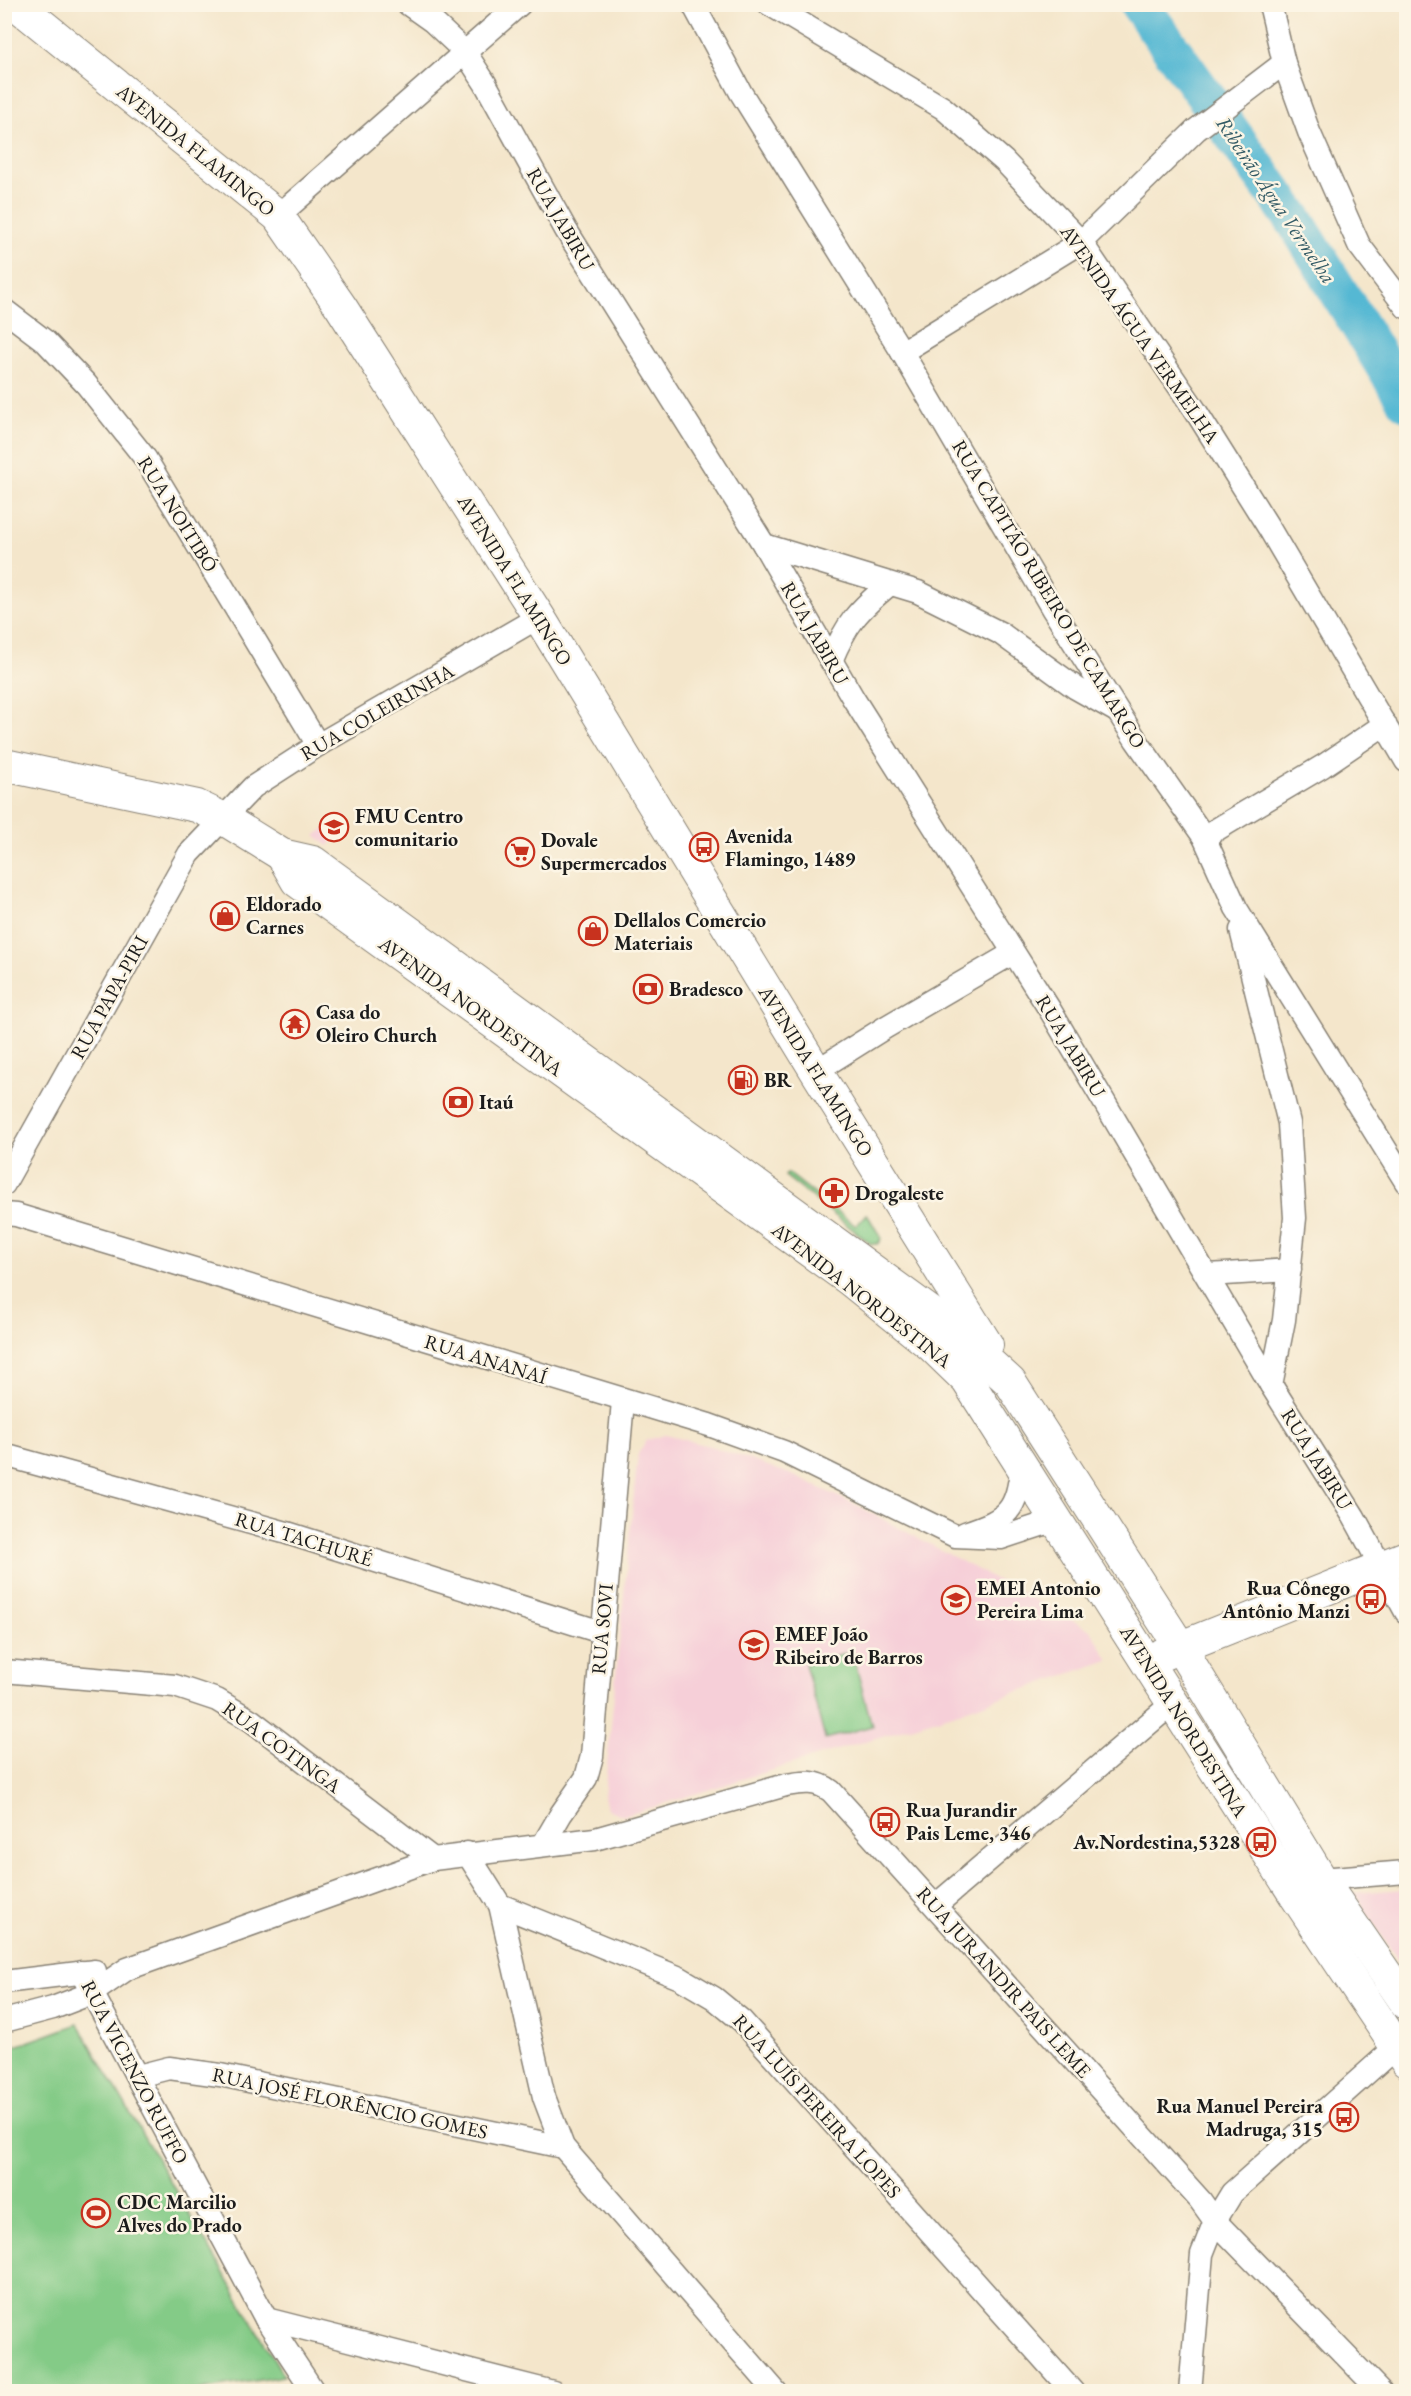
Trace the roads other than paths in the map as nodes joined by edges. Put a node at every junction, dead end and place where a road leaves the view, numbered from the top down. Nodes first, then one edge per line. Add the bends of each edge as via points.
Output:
1 (16, 4) edge
2 (408, 4) edge
3 (520, 4) edge
4 (693, 4) edge
5 (769, 4) edge
6 (1270, 4) edge
7 (465, 52) junction
8 (1284, 63) junction
9 (278, 216) junction
10 (1081, 242) junction
11 (1407, 308) edge
12 (4, 310) edge
13 (902, 352) junction
14 (764, 545) junction
15 (890, 584) junction
16 (539, 617) junction
17 (831, 662) junction
18 (1118, 712) junction
19 (1385, 724) junction
20 (318, 745) junction
21 (1407, 761) edge
22 (4, 765) edge
23 (222, 818) junction
24 (1204, 837) junction
25 (1236, 908) junction
26 (1013, 953) junction
27 (816, 1071) junction
28 (1407, 1182) edge
29 (4, 1184) edge
30 (4, 1214) edge
31 (919, 1237) junction
32 (1290, 1270) junction
33 (1208, 1275) junction
34 (890, 1297) junction
35 (1010, 1382) junction
36 (1271, 1385) junction
37 (623, 1401) junction
38 (4, 1455) edge
39 (1022, 1466) junction
40 (1056, 1520) junction
41 (956, 1536) junction
42 (1394, 1562) edge
43 (1407, 1612) edge
44 (601, 1632) junction
45 (1180, 1647) junction
46 (1146, 1660) junction
47 (4, 1671) edge
48 (1173, 1702) junction
49 (543, 1845) junction
50 (468, 1853) junction
51 (432, 1859) junction
52 (1407, 1872) edge
53 (1321, 1879) junction
54 (1295, 1896) junction
55 (500, 1905) junction
56 (936, 1905) junction
57 (127, 1969) junction
58 (81, 1972) junction
59 (4, 1982) edge
60 (92, 1993) junction
61 (1407, 2003) edge
62 (4, 2020) edge
63 (1403, 2048) edge
64 (138, 2076) junction
65 (563, 2147) junction
66 (1215, 2221) junction
67 (266, 2319) junction
68 (312, 2391) edge
69 (553, 2391) edge
70 (776, 2391) edge
71 (1073, 2391) edge
72 (1190, 2391) edge
73 (1381, 2391) edge

1 - 9 main road, AVENIDA FLAMINGO
2 - 7 street, RUA JABIRU
3 - 7 street
4 - 13 street, RUA CAPITÃO RIBEIRO DE CAMARGO via 741,93
5 - 10 street, AVENIDA ÁGUA VERMELHA via 942,108 1004,161
6 - 8 street
7 - 9 street
7 - 14 street, RUA JABIRU via 566,230
8 - 10 street via 1206,122
8 - 11 street via 1309,132 1359,245
9 - 16 main road, AVENIDA FLAMINGO via 341,307
10 - 13 street
10 - 19 street, AVENIDA ÁGUA VERMELHA via 1195,410
12 - 20 street, RUA NOITIBÓ via 45,341 146,458
13 - 18 street, RUA CAPITÃO RIBEIRO DE CAMARGO via 1052,608
14 - 15 street
14 - 17 street, RUA JABIRU
15 - 17 street via 843,631
15 - 18 street via 918,592 1000,633 1076,688
16 - 20 street, RUA COLEIRINHA
16 - 27 main road, AVENIDA FLAMINGO
17 - 26 street, RUA JABIRU
18 - 24 street, RUA CAPITÃO RIBEIRO DE CAMARGO
19 - 21 street, AVENIDA ÁGUA VERMELHA
19 - 24 street
20 - 23 street, RUA COLEIRINHA via 254,787
22 - 23 main road, AVENIDA NORDESTINA via 196,806
23 - 29 street, RUA PAPA-PIRI via 189,854
23 - 34 main road, AVENIDA NORDESTINA via 282,855 313,862 351,888
24 - 25 street, RUA CAPITÃO RIBEIRO DE CAMARGO
25 - 28 street, RUA CAPITÃO RIBEIRO DE CAMARGO
25 - 32 street via 1289,1123 1295,1218
26 - 27 street
26 - 33 street, RUA JABIRU
27 - 31 main road, AVENIDA FLAMINGO
30 - 37 street, RUA ANANAÍ
31 - 34 main road via 920,1254 914,1269
31 - 35 main road, AVENIDA FLAMINGO
32 - 33 street
32 - 36 street
33 - 36 street, RUA JABIRU
34 - 35 main road, AVENIDA NORDESTINA via 949,1326
34 - 39 main road, AVENIDA NORDESTINA via 967,1380
35 - 45 main road, AVENIDA NORDESTINA
36 - 42 street, RUA JABIRU via 1354,1517
37 - 41 street, RUA ANANAÍ via 709,1425 784,1452
37 - 44 street, RUA SOVI
38 - 44 street, RUA TACHURÉ via 287,1533
39 - 40 main road, AVENIDA NORDESTINA
39 - 41 street via 1018,1496 1009,1510 1002,1517
40 - 41 street, RUA ANANAÍ via 1001,1538
40 - 46 main road, AVENIDA NORDESTINA
42 - 43 street, RUA JABIRU
42 - 45 main road
44 - 49 street, RUA SOVI via 592,1756 586,1778
45 - 46 main road
45 - 53 main road, AVENIDA NORDESTINA
46 - 48 main road, AVENIDA NORDESTINA
47 - 51 street, RUA COTINGA via 175,1686 217,1700 252,1721
48 - 54 main road, AVENIDA NORDESTINA
48 - 56 street
49 - 50 street, RUA JURANDIR PAIS LEME
49 - 56 street, RUA JURANDIR PAIS LEME via 595,1839 808,1781 831,1791
50 - 51 street, RUA JURANDIR PAIS LEME
50 - 55 street
51 - 57 street, RUA JURANDIR PAIS LEME
52 - 53 street
53 - 54 street
53 - 61 main road, AVENIDA NORDESTINA
54 - 63 main road, AVENIDA NORDESTINA
55 - 65 street via 544,2097
55 - 71 street, RUA LUÍS PEREIRA LOPES via 680,1978 742,2021
56 - 66 street, RUA JURANDIR PAIS LEME
57 - 58 street
57 - 60 street
58 - 59 street
58 - 60 street, RUA VICENZO RUFFO
60 - 62 street
60 - 64 street, RUA VICENZO RUFFO
63 - 66 street via 1232,2193
64 - 65 street, RUA JOSÉ FLORÊNCIO GOMES via 169,2068 220,2075
64 - 67 street, RUA VICENZO RUFFO
65 - 70 street
66 - 72 street via 1202,2254
66 - 73 street, RUA JURANDIR PAIS LEME
67 - 68 street, RUA VICENZO RUFFO
67 - 69 street

